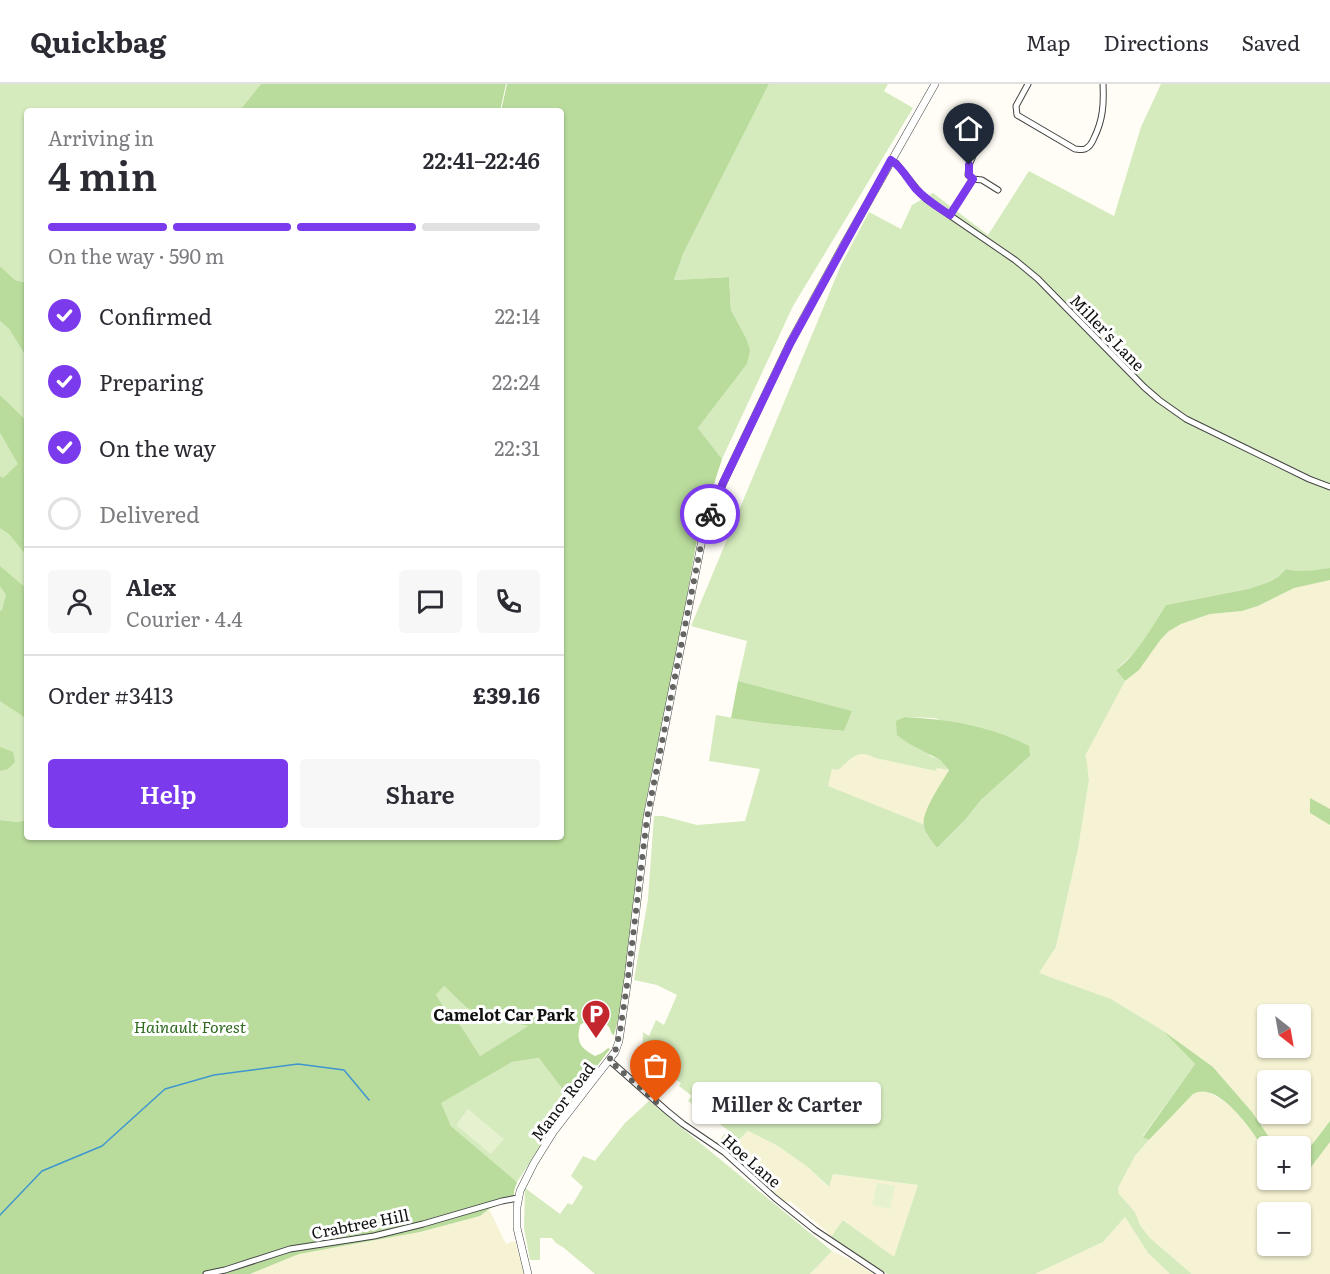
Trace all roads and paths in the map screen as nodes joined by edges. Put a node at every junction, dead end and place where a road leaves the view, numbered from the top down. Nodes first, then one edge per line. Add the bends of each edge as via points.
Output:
1 (1027, 84) edge
2 (1103, 84) edge
3 (934, 85) edge
4 (976, 149) dead end
5 (891, 160) junction
6 (973, 179) junction
7 (998, 190) dead end
8 (950, 215) junction
9 (1330, 487) edge
10 (609, 1060) junction
11 (518, 1198) junction
12 (206, 1274) edge
13 (528, 1274) edge
14 (881, 1274) edge

1 - 2 street via 1016,106 1017,115 1081,149 1091,145 1098,129 1103,114
3 - 5 street, Manor Road
4 - 6 street via 968,170
5 - 8 street, Miller's Lane via 926,199
5 - 10 street, Manor Road via 775,373 703,535 647,818 620,1032
6 - 7 street
6 - 8 street
8 - 9 street, Miller's Lane via 1038,279 1166,405 1186,419
10 - 11 street, Manor Road via 554,1131
10 - 14 street, Hoe Lane via 815,1230
11 - 12 street, Crabtree Hill via 374,1236 290,1249
11 - 13 street, Manor Road via 517,1228

